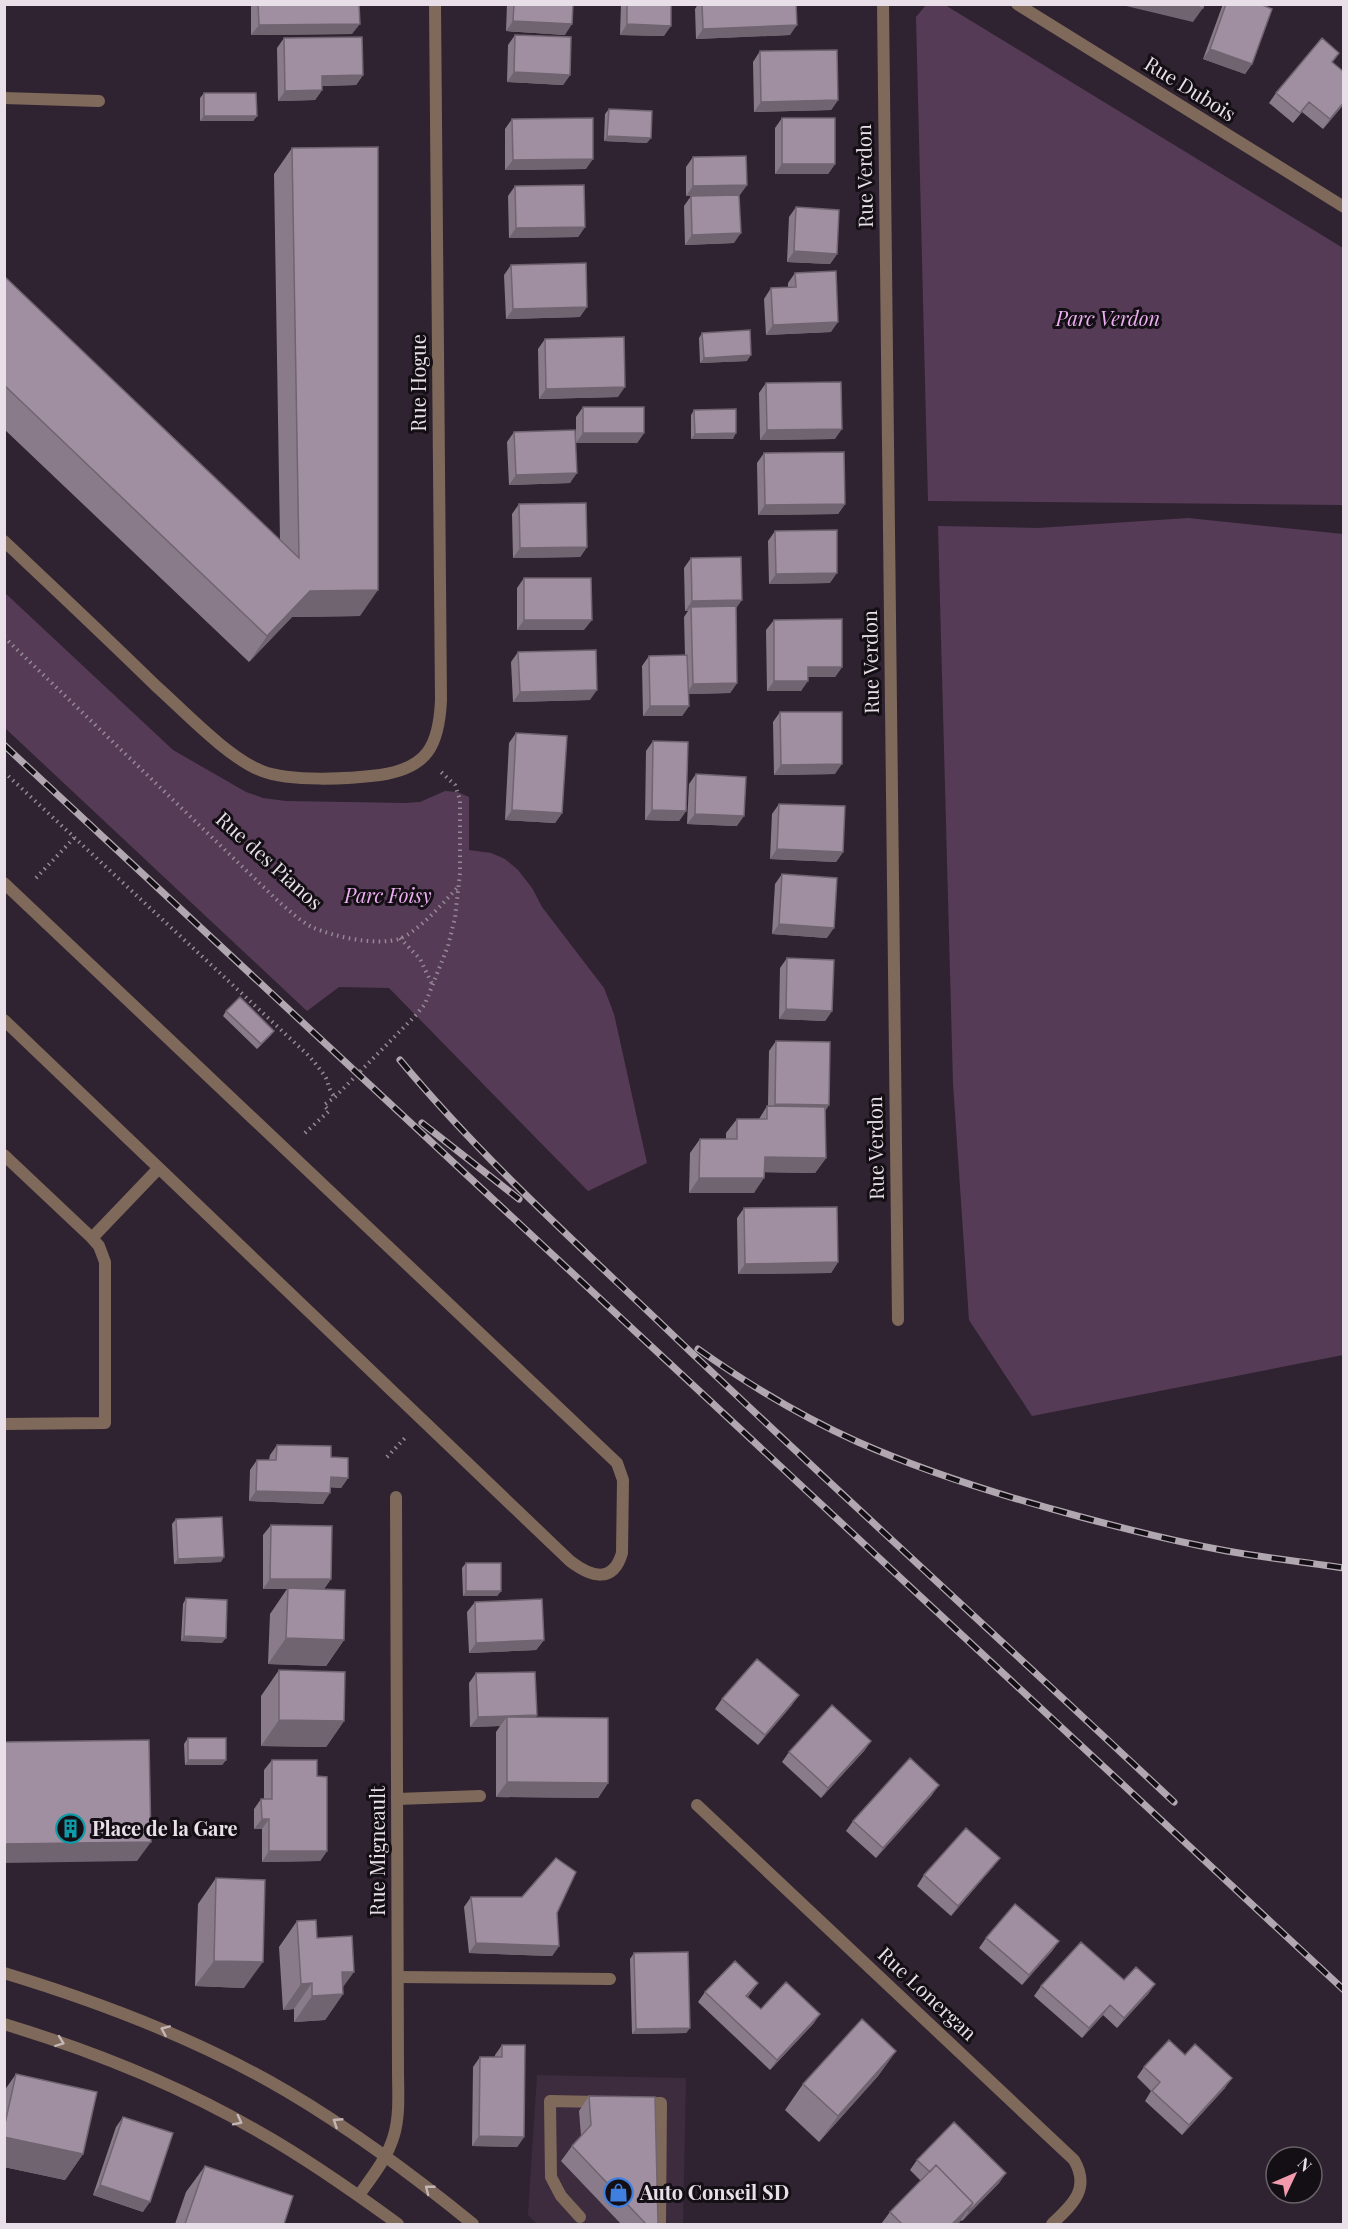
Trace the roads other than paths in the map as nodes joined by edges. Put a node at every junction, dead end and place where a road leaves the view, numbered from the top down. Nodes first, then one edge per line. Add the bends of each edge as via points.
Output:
1 (435, 4) edge
2 (883, 4) edge
3 (1017, 4) edge
4 (4, 98) edge
5 (99, 101) dead end
6 (1344, 207) edge
7 (4, 541) edge
8 (4, 883) edge
9 (4, 1020) edge
10 (4, 1155) edge
11 (159, 1168) junction
12 (92, 1238) junction
13 (898, 1320) dead end
14 (4, 1424) edge
15 (396, 1497) dead end
16 (480, 1796) dead end
17 (397, 1799) junction
18 (697, 1805) dead end
19 (4, 1973) edge
20 (398, 1977) junction
21 (610, 1979) dead end
22 (4, 2024) edge
23 (385, 2156) junction
24 (359, 2195) junction
25 (580, 2222) edge
26 (398, 2224) edge
27 (472, 2224) edge
28 (660, 2224) edge
29 (1052, 2224) edge

1 - 7 street, Rue Hogue via 441,700 438,734 424,757 389,774 350,778 282,777 259,770 235,756 198,724
2 - 13 street, Rue Verdon
3 - 6 street, Rue Dubois
4 - 5 street
8 - 11 street via 617,1463 623,1480 619,1565 603,1575 581,1569 570,1561
9 - 11 street
10 - 12 street
11 - 12 street
12 - 14 street via 105,1263 105,1424
15 - 17 street, Rue Migneault
16 - 17 street
17 - 20 street, Rue Migneault
18 - 29 street, Rue Lonergan via 1074,2160 1080,2170 1081,2187 1068,2209
23 -> 19 street via 286,2091 205,2049 132,2016
20 - 21 street
20 - 23 street, Rue Migneault via 397,2121
22 -> 24 street via 94,2055 175,2089 259,2131
23 - 24 street, Rue Migneault
27 -> 23 street
24 - 26 street
25 - 28 street via 551,2177 550,2101 661,2103

